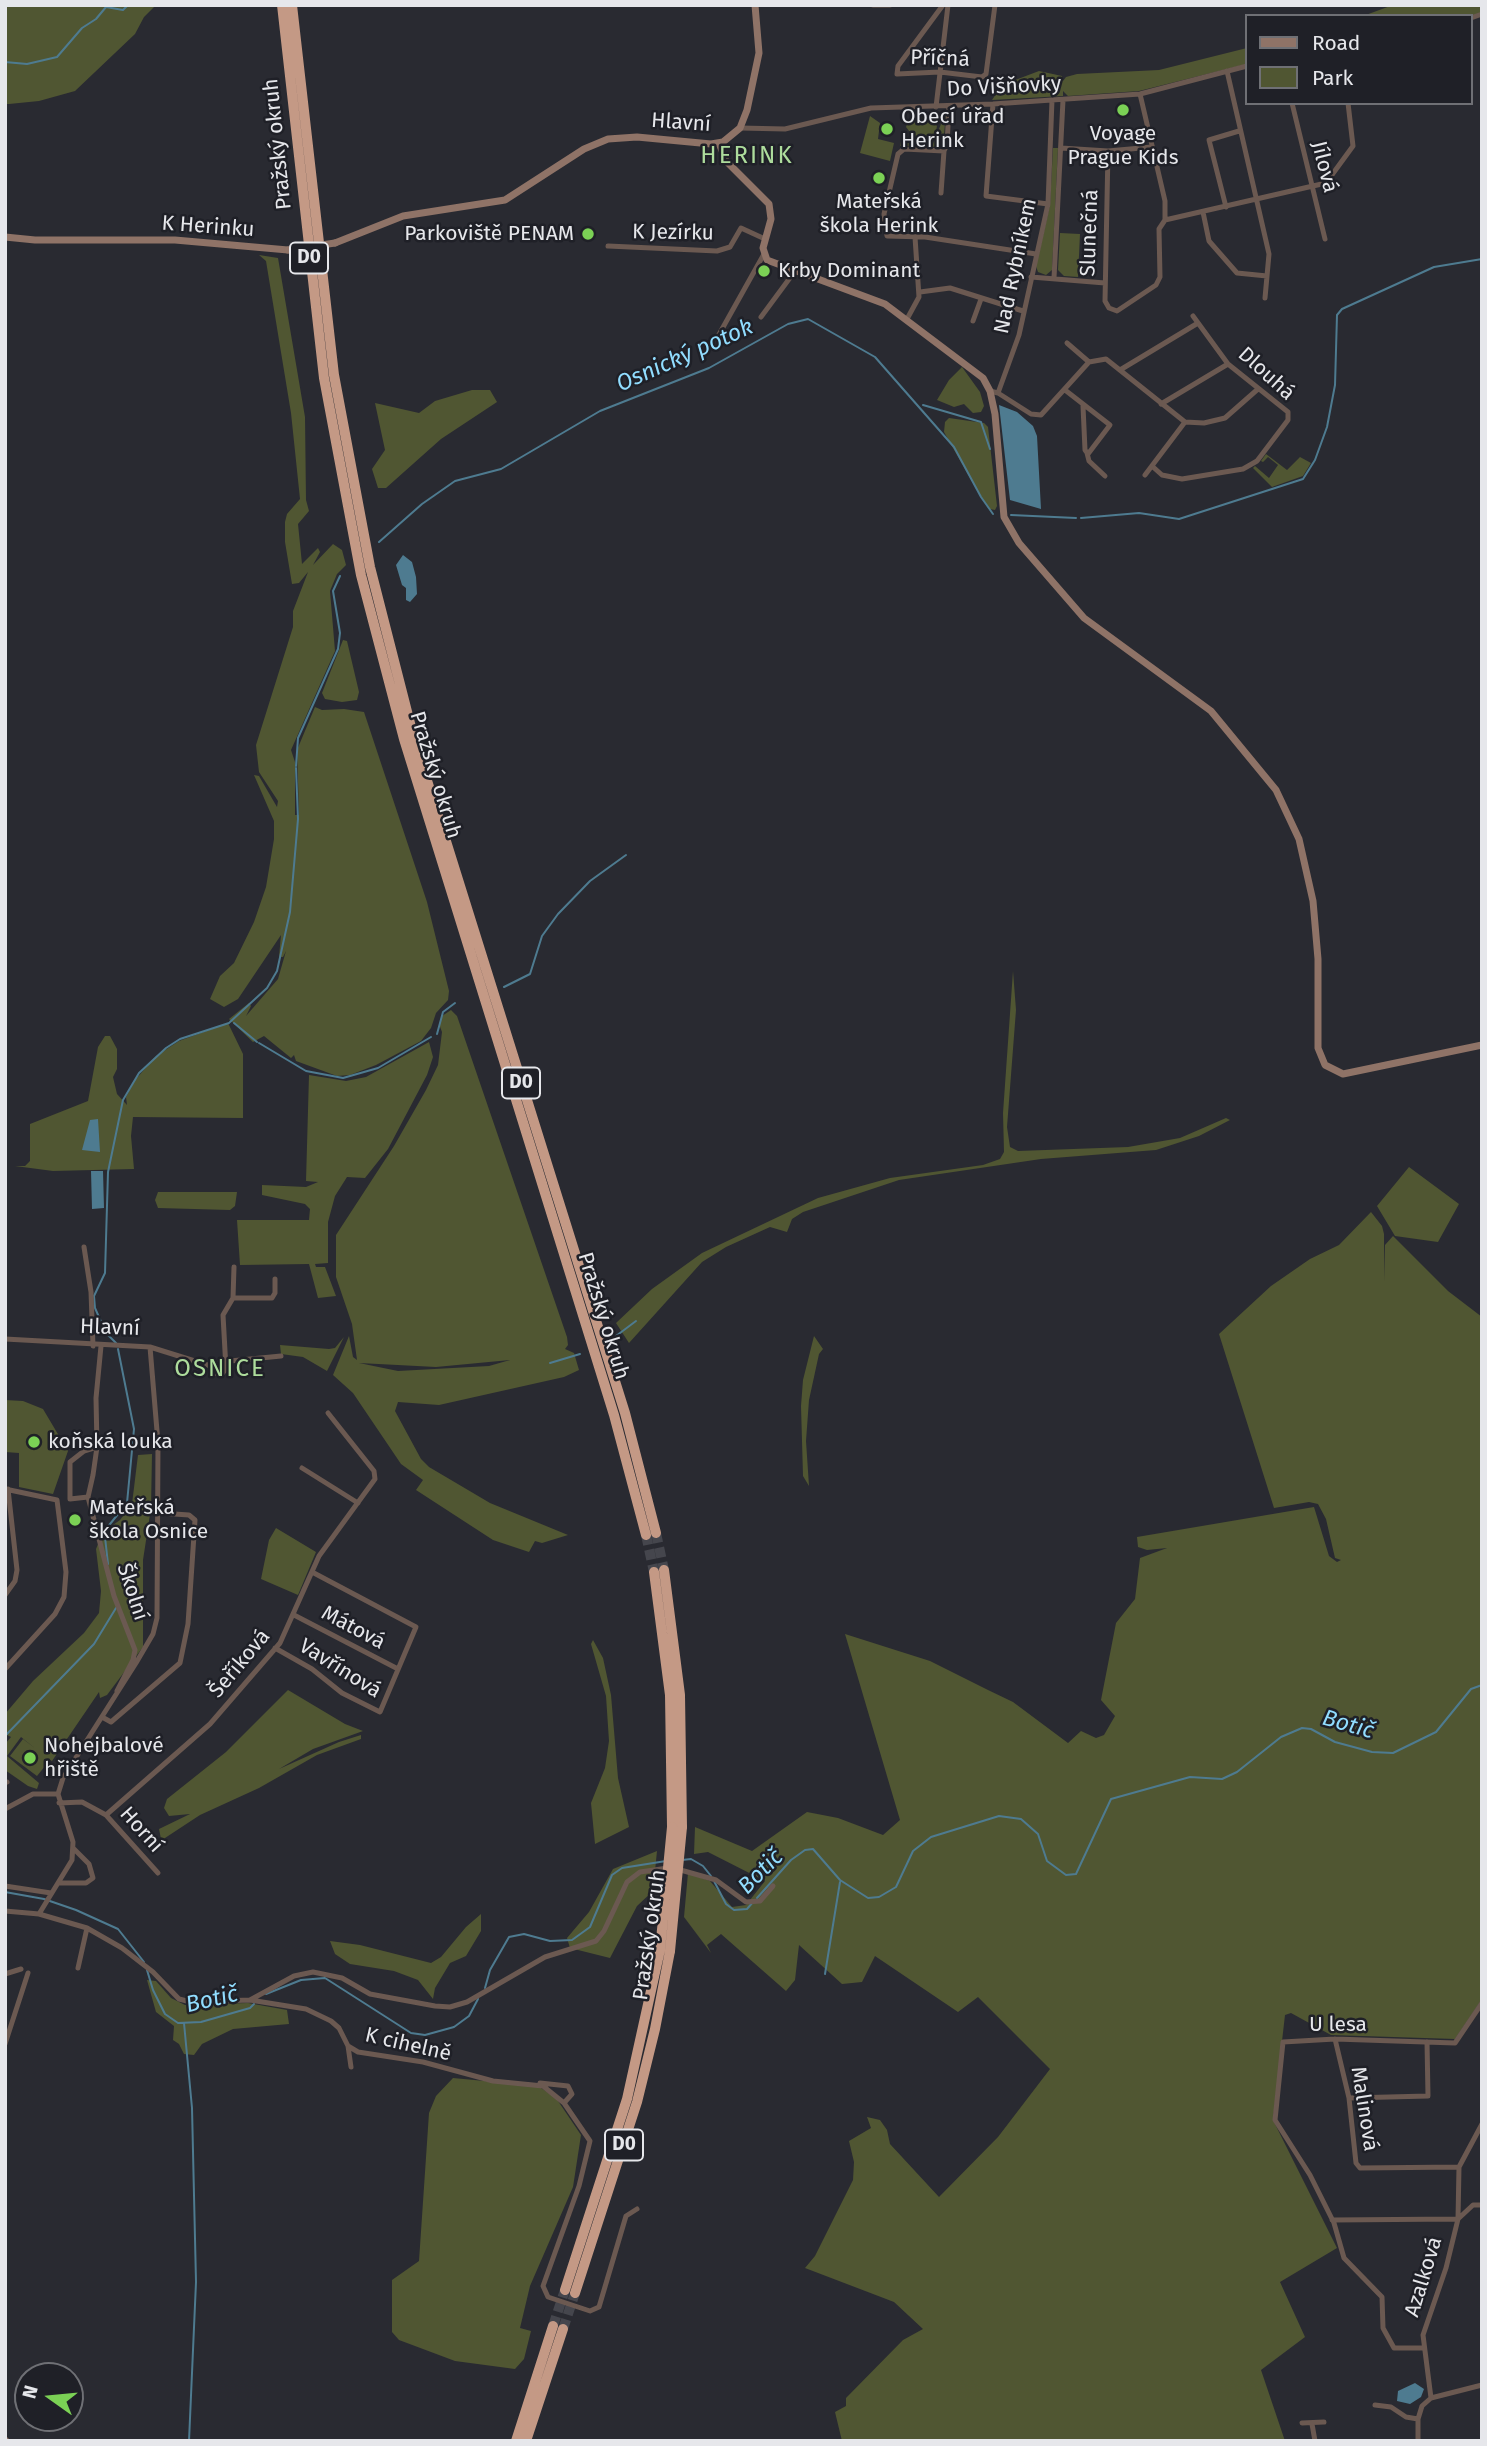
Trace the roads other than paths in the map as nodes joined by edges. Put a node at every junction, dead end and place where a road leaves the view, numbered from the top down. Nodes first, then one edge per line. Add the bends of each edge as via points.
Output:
1 (282, 5) edge
2 (292, 5) edge
3 (755, 5) edge
4 (873, 5) edge
5 (890, 5) edge
6 (946, 5) edge
7 (995, 5) edge
8 (1246, 66) edge
9 (1227, 71) junction
10 (940, 72) junction
11 (1140, 94) junction
12 (1052, 100) junction
13 (1063, 100) junction
14 (993, 104) junction
15 (1292, 105) edge
16 (1348, 105) edge
17 (949, 106) junction
18 (936, 107) junction
19 (740, 128) junction
20 (1239, 131) junction
21 (719, 144) junction
22 (1152, 147) junction
23 (1061, 148) junction
24 (944, 151) junction
25 (1108, 151) junction
26 (1312, 186) junction
27 (941, 192) dead end
28 (505, 200) joint
29 (1258, 200) junction
30 (1048, 204) junction
31 (1226, 207) junction
32 (1203, 212) junction
33 (1165, 220) junction
34 (5, 237) edge
35 (915, 237) junction
36 (765, 239) junction
37 (1325, 239) dead end
38 (607, 246) dead end
39 (764, 254) junction
40 (1037, 254) junction
41 (795, 271) junction
42 (1267, 276) junction
43 (1031, 277) junction
44 (1054, 278) junction
45 (1105, 283) junction
46 (920, 292) junction
47 (1265, 298) dead end
48 (981, 299) junction
49 (1023, 311) junction
50 (1193, 316) dead end
51 (761, 317) dead end
52 (907, 319) junction
53 (974, 321) dead end
54 (1198, 323) junction
55 (717, 338) dead end
56 (1067, 343) dead end
57 (1089, 362) junction
58 (1228, 364) junction
59 (1120, 370) junction
60 (1258, 388) junction
61 (1065, 390) junction
62 (990, 391) junction
63 (999, 393) junction
64 (1161, 404) junction
65 (1083, 406) junction
66 (1185, 422) junction
67 (1087, 453) junction
68 (1152, 466) junction
69 (1145, 475) dead end
70 (1105, 476) dead end
71 (352, 507) junction
72 (1482, 1045) edge
73 (84, 1247) dead end
74 (234, 1267) dead end
75 (275, 1279) dead end
76 (233, 1298) junction
77 (5, 1339) edge
78 (93, 1346) junction
79 (101, 1346) junction
80 (150, 1347) junction
81 (281, 1356) dead end
82 (223, 1363) junction
83 (214, 1367) junction
84 (328, 1413) dead end
85 (97, 1447) junction
86 (302, 1468) dead end
87 (7, 1489) edge
88 (88, 1497) junction
89 (358, 1503) junction
90 (160, 1513) junction
91 (651, 1534) tunnel mouth
92 (659, 1571) tunnel mouth
93 (312, 1572) junction
94 (5, 1595) edge
95 (294, 1615) junction
96 (275, 1648) junction
97 (5, 1669) edge
98 (398, 1669) junction
99 (116, 1693) junction
100 (102, 1717) junction
101 (58, 1794) junction
102 (60, 1803) junction
103 (5, 1809) edge
104 (106, 1815) junction
105 (73, 1848) junction
106 (158, 1873) dead end
107 (59, 1883) junction
108 (5, 1886) edge
109 (773, 1886) dead end
110 (50, 1896) junction
111 (5, 1911) edge
112 (39, 1914) junction
113 (87, 1928) junction
114 (78, 1968) dead end
115 (21, 1969) dead end
116 (28, 1973) dead end
117 (5, 1974) edge
118 (253, 2001) junction
119 (1482, 2003) edge
120 (1335, 2039) junction
121 (1427, 2042) junction
122 (5, 2044) edge
123 (348, 2046) junction
124 (351, 2067) dead end
125 (534, 2083) junction
126 (1349, 2098) junction
127 (564, 2103) junction
128 (1482, 2124) edge
129 (1459, 2167) junction
130 (1482, 2205) edge
131 (637, 2209) dead end
132 (1458, 2219) junction
133 (1332, 2220) junction
134 (570, 2292) tunnel mouth
135 (1423, 2348) junction
136 (1482, 2385) edge
137 (1430, 2398) junction
138 (1375, 2405) dead end
139 (1418, 2419) junction
140 (1324, 2422) dead end
141 (1302, 2423) dead end
142 (1312, 2424) junction
143 (516, 2441) edge
144 (526, 2441) edge
145 (1315, 2441) edge
146 (1418, 2441) edge

1 - 71 highway, Pražský okruh / D0 via 315,309
2 - 71 highway, Pražský okruh / D0
3 - 19 street, Hlavní via 759,53
4 - 5 street
6 - 10 street
6 - 10 street, Příčná via 898,66 897,74
7 - 10 street, Příčná via 986,74
8 - 9 street, Do Višňovky
9 - 11 street, Do Višňovky
9 - 20 street
10 - 18 street
11 - 13 street, Do Višňovky
11 - 22 street
12 - 13 street, Do Višňovky
12 - 14 street, Do Višňovky
12 - 30 street, Nad Rybníkem
13 - 23 street, Nad Rybníkem
14 - 17 street, Do Višňovky
14 - 30 street via 986,196
15 - 26 street, Jílová
16 - 26 street via 1353,146 1326,183
17 - 18 street, Do Višňovky
17 - 24 street
18 - 19 street, Do Višňovky via 871,108 785,129
19 - 21 street, Hlavní
20 - 29 street
20 - 31 street via 1209,140
21 - 28 street, Hlavní via 608,139
21 - 36 street via 726,161 769,202 771,219
22 - 25 street
22 - 33 street
23 - 25 street
23 - 44 street, Nad Rybníkem
24 - 27 street
24 - 35 street via 900,152 884,214 888,237
25 - 45 street, Slunečná
26 - 29 street
26 - 37 street, Jílová
28 - 34 street, K Herinku, bridge via 402,216 335,243 288,250 175,240
29 - 31 street
29 - 42 street via 1269,254
30 - 40 street, Nad Rybníkem
31 - 32 street
32 - 33 street
32 - 42 street via 1209,241 1237,273
33 - 45 street, Slunečná via 1159,229 1157,283 1115,311 1105,303
35 - 40 street
35 - 46 street
36 - 38 street, K Jezírku via 741,228 730,247 717,251
36 - 39 street
39 - 41 street via 770,262
39 - 55 street
40 - 43 street, Nad Rybníkem
41 - 51 street
41 - 52 street via 871,298
42 - 47 street
43 - 44 street
43 - 49 street, Nad Rybníkem
44 - 45 street
46 - 48 street via 950,288
46 - 52 street
48 - 49 street
48 - 53 street
49 - 63 street, Nad Rybníkem
50 - 54 street, Dlouhá
52 - 62 street via 977,372
54 - 58 street, Dlouhá
54 - 59 street
56 - 57 street
57 - 59 street via 1107,359
57 - 61 street
58 - 60 street, Dlouhá
58 - 64 street
59 - 64 street
60 - 66 street via 1225,418
60 - 68 street, Dlouhá via 1288,412 1288,420 1257,461 1243,469 1182,479 1162,475
61 - 63 street via 1037,416
61 - 65 street
62 - 63 street
62 - 72 street via 1004,517 1019,543 1084,618 1210,712 1287,808 1313,901 1318,1048 1325,1065 1343,1073
64 - 66 street
65 - 67 street
65 - 67 street via 1110,425 1094,450
66 - 68 street
67 - 70 street
68 - 69 street
71 - 91 highway, Pražský okruh / D0 via 365,571 414,739 625,1413
73 - 78 street via 92,1292
74 - 76 street
75 - 76 street via 272,1298
76 - 82 street via 223,1315
77 - 78 street, Hlavní
78 - 79 street, Hlavní
79 - 80 street, Hlavní
79 - 85 street, Školní
80 - 83 street
80 - 90 street, Hlavní
81 - 82 street
82 - 83 street
82 - 83 street via 223,1374 217,1374
84 - 89 street, Šeříková via 374,1471 375,1479
85 - 88 street, Školní
85 - 88 street via 70,1462 70,1499
86 - 89 street
87 - 94 street via 17,1570
87 - 97 street via 57,1500 66,1585 55,1614
88 - 99 street, Školní via 114,1597 135,1650
89 - 93 street, Šeříková
90 - 99 street, Hlavní via 157,1618 153,1634
90 - 100 street via 189,1515 195,1520 188,1624 180,1663 111,1722
92 - 134 highway, Pražský okruh / D0, bridge via 681,1704 677,1827 665,1950 655,2029 637,2102
93 - 95 street, Šeříková
93 - 98 street, Vavřínová via 416,1627
95 - 96 street, Šeříková
95 - 98 street, Mátová
96 - 98 street, Vavřínová via 380,1712
96 - 104 street, Šeříková via 210,1724
99 - 100 street
100 - 101 street via 64,1775
101 - 102 street
101 - 103 street via 33,1794
102 - 104 street, Horní via 82,1802
102 - 105 street
104 - 106 street, Horní
105 - 107 street via 70,1866
105 - 107 street via 89,1864 93,1878 86,1883
107 - 110 street
108 - 110 street
109 - 118 street via 754,1903 738,1898 716,1880 689,1871 665,1867 640,1872 627,1882 596,1941 545,1956 490,1990 450,2007 370,1994 342,1979 313,1972 294,1976
110 - 112 street
111 - 112 street
112 - 113 street, K cihelně
113 - 114 street
113 - 118 street, K cihelně via 148,1968 179,1999
115 - 117 street
116 - 122 street
118 - 123 street, K cihelně via 317,2013 339,2028
119 - 121 street, U lesa via 1455,2043
120 - 121 street, U lesa
120 - 126 street, Malinová
120 - 133 street, U lesa via 1283,2042 1275,2120
121 - 126 street via 1428,2096
123 - 124 street
123 - 125 street, K cihelně via 369,2055 423,2062 493,2081
125 - 127 street, K cihelně
125 - 127 street, K cihelně via 568,2086 572,2094
126 - 129 street, Malinová via 1360,2168
127 - 131 street, K cihelně via 590,2141 590,2152 544,2283 545,2295 590,2311 599,2307 626,2216
128 - 129 street, Azalková
129 - 132 street, Azalková
130 - 132 street via 1473,2205
132 - 133 street
132 - 135 street, Azalková
133 - 135 street via 1344,2258 1382,2297 1383,2328 1394,2348
135 - 137 street, Azalková
136 - 137 street
137 - 139 street
138 - 139 street
139 - 146 street
140 - 142 street
141 - 142 street
142 - 145 street
143 - 144 highway via 558,2328

